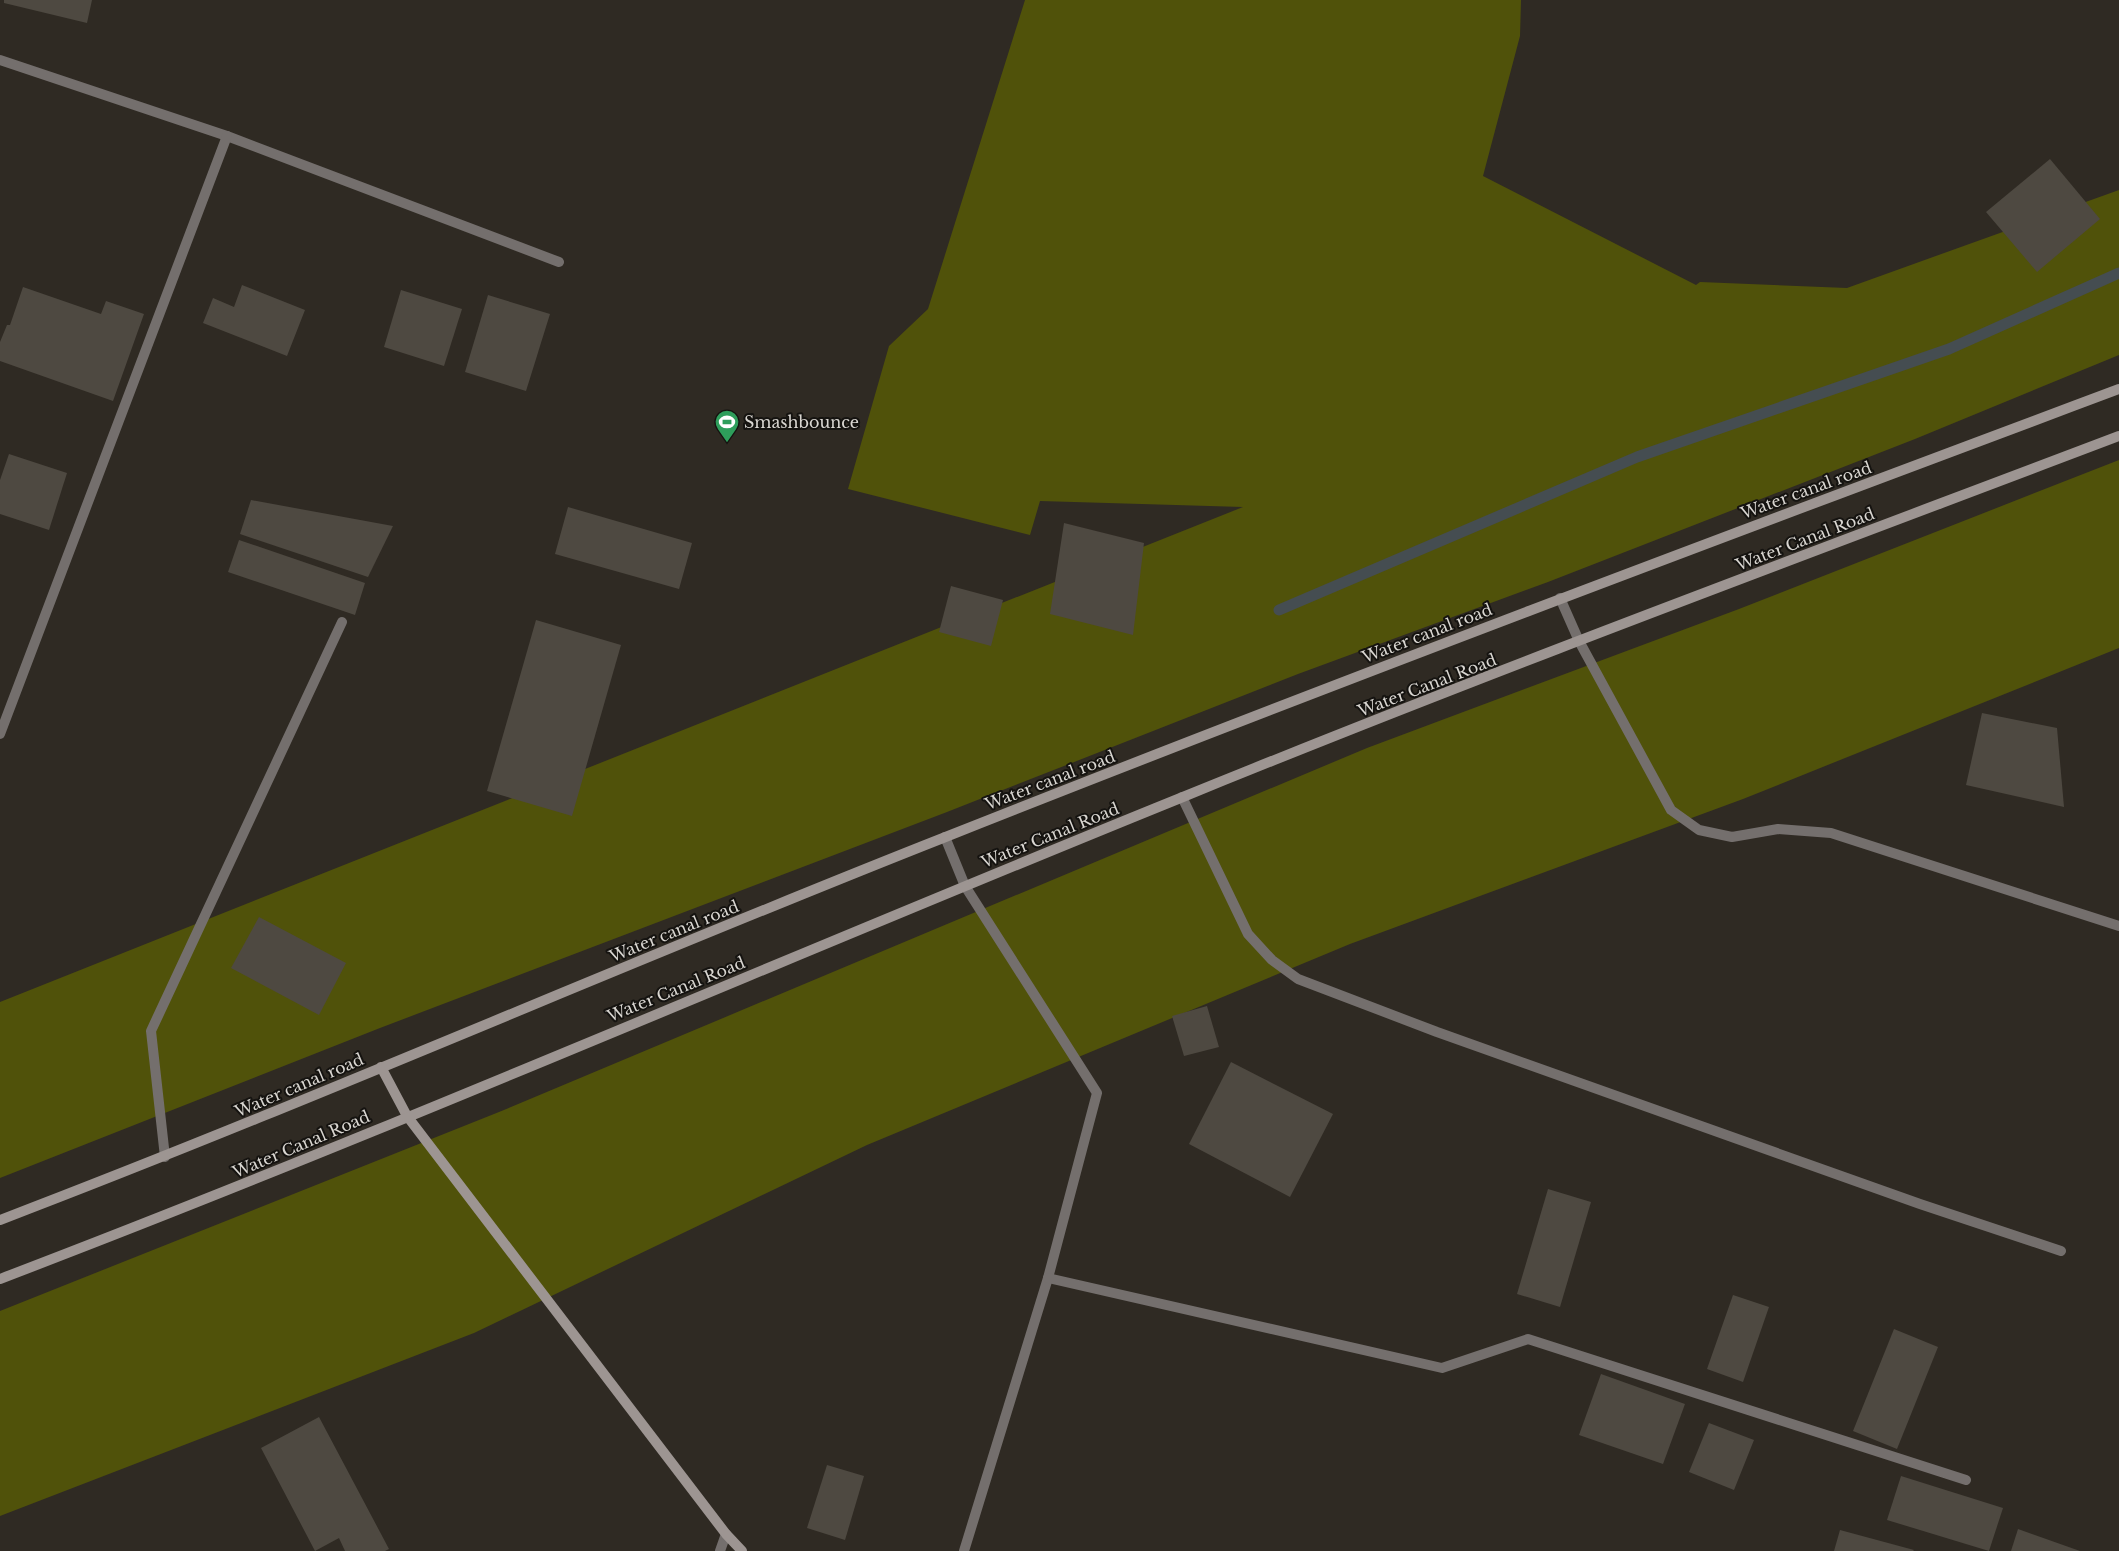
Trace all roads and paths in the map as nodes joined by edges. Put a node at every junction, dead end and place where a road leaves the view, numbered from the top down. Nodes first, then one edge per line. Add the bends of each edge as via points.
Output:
1 (0, 60) edge
2 (227, 136) junction
3 (559, 262) dead end
4 (2119, 389) edge
5 (2119, 436) edge
6 (1560, 598) junction
7 (342, 622) dead end
8 (1579, 641) junction
9 (0, 734) edge
10 (1182, 797) junction
11 (945, 837) junction
12 (965, 886) junction
13 (2119, 926) edge
14 (380, 1067) junction
15 (407, 1116) junction
16 (165, 1157) junction
17 (0, 1220) edge
18 (2061, 1251) dead end
19 (1048, 1278) junction
20 (0, 1279) edge
21 (1966, 1480) dead end
22 (726, 1534) junction
23 (720, 1551) edge
24 (742, 1551) edge
25 (964, 1551) edge

1 - 2 street
2 - 3 street
2 - 9 street
4 - 6 main road, Water canal road
5 - 8 main road, Water Canal Road
6 - 8 street
6 - 11 main road, Water canal road
7 - 16 street via 151,1031
8 - 10 main road, Water Canal Road
8 - 13 street via 1672,810 1699,830 1732,837 1778,829 1831,833
10 - 12 main road, Water Canal Road
10 - 18 street via 1248,934 1272,960 1298,979 1437,1032
11 - 12 street
11 - 14 main road, Water canal road
12 - 15 main road, Water Canal Road
12 - 19 street via 1097,1093
14 - 15 main road
14 - 16 main road, Water canal road
15 - 20 main road, Water Canal Road via 174,1213
15 - 22 main road
16 - 17 main road, Water canal road
19 - 21 street via 1442,1368 1528,1339
19 - 25 street
22 - 23 street
22 - 24 main road

